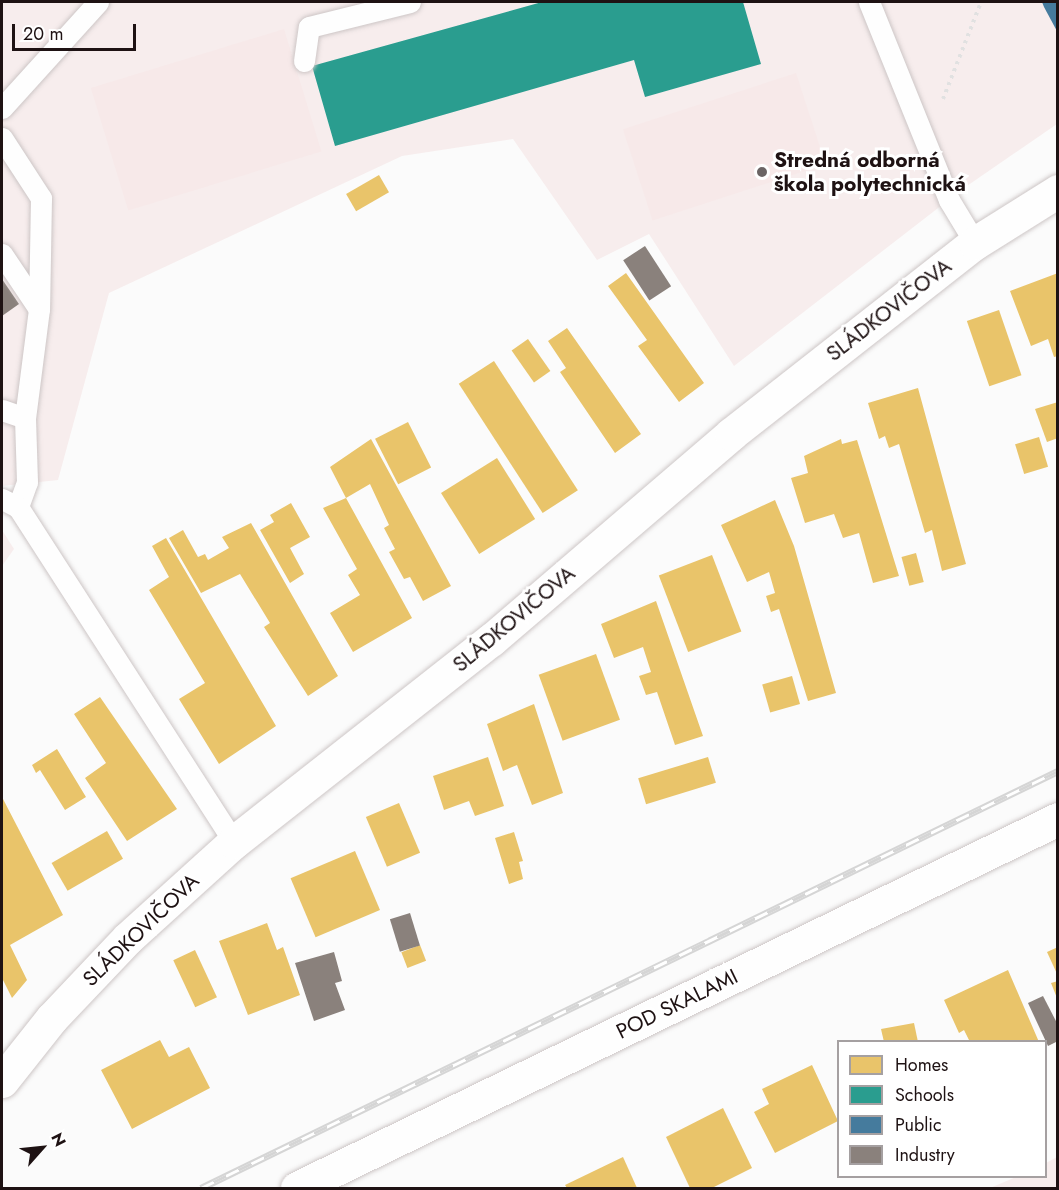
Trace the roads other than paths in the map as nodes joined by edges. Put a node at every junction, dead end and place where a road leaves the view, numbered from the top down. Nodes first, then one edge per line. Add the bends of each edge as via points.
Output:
1 (98, 2) edge
2 (410, 2) edge
3 (869, 2) edge
4 (304, 61) dead end
5 (2, 108) edge
6 (2, 138) edge
7 (1058, 191) edge
8 (975, 243) junction
9 (2, 254) edge
10 (39, 309) junction
11 (2, 410) edge
12 (25, 418) junction
13 (10, 503) edge
14 (1058, 819) edge
15 (234, 842) junction
16 (2, 1081) edge
17 (297, 1188) edge

1 - 5 lane
2 - 4 lane via 309,27
3 - 8 lane via 949,200
6 - 10 lane via 41,198
7 - 8 street, SLÁDKOVIČOVA
8 - 15 street, SLÁDKOVIČOVA via 731,434 491,640
9 - 10 lane
10 - 12 lane
11 - 12 lane
12 - 13 lane via 27,482
13 - 15 lane
14 - 17 street, POD SKALAMI
15 - 16 street, SLÁDKOVIČOVA via 128,938 52,1018

